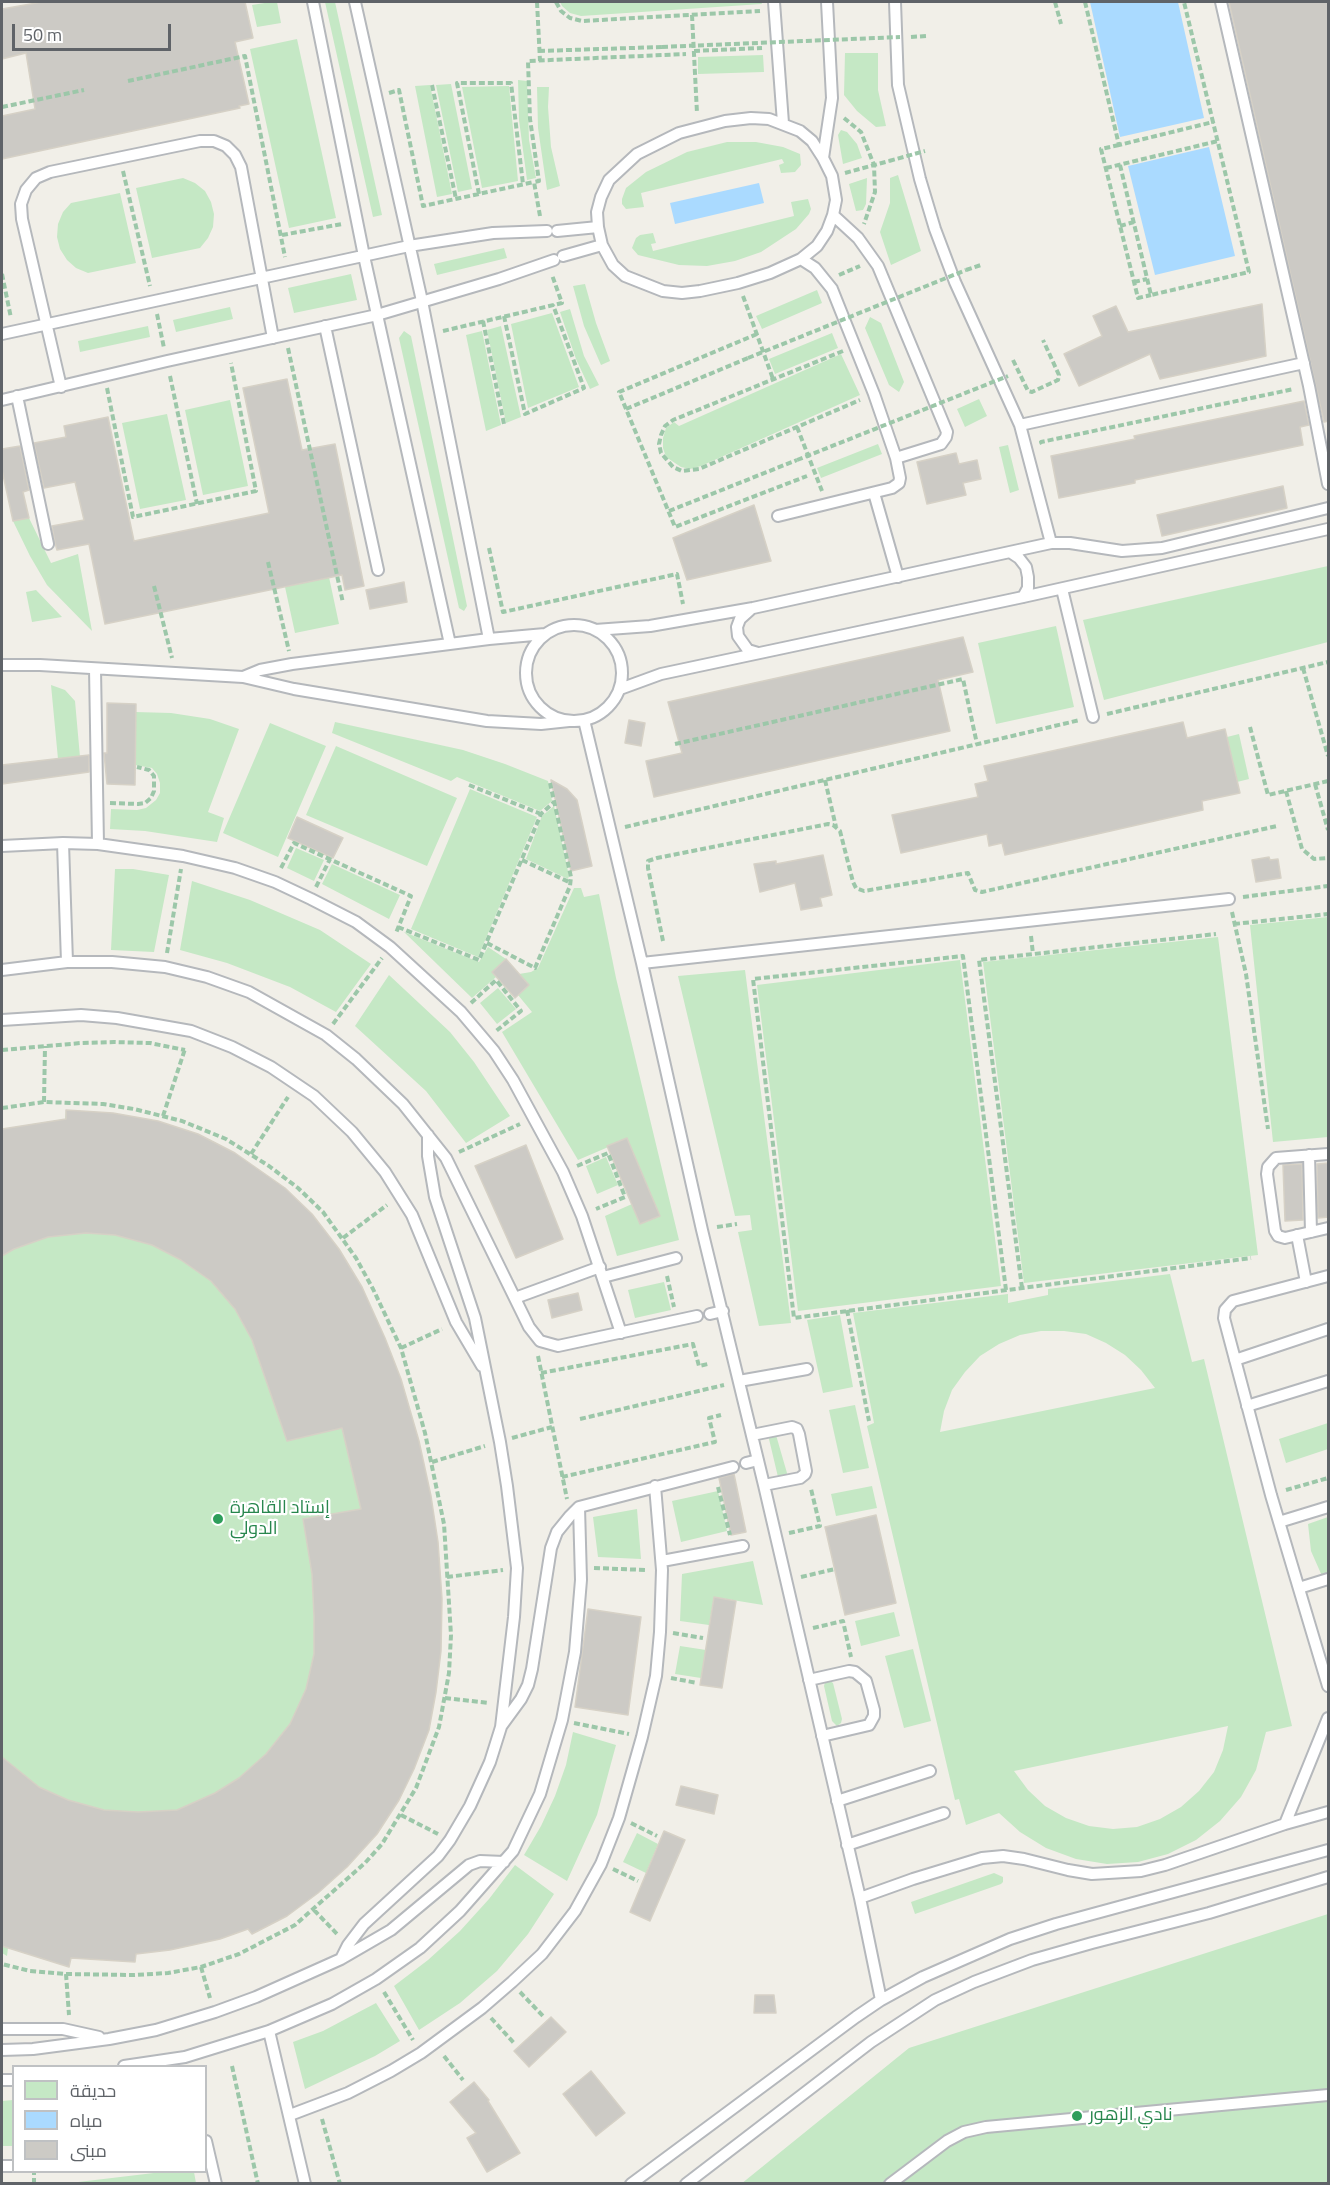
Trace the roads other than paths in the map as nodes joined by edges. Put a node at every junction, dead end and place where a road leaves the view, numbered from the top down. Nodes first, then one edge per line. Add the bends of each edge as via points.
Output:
1 (313, 2) edge
2 (355, 2) edge
3 (827, 2) edge
4 (895, 2) edge
5 (1221, 2) edge
6 (774, 6) edge
7 (783, 123) junction
8 (824, 158) junction
9 (833, 215) junction
10 (598, 227) junction
11 (602, 245) junction
12 (409, 246) junction
13 (364, 256) junction
14 (801, 259) junction
15 (261, 278) junction
16 (422, 301) junction
17 (377, 315) junction
18 (46, 325) junction
19 (326, 326) junction
20 (2, 334) edge
21 (273, 338) junction
22 (1304, 363) junction
23 (61, 387) junction
24 (17, 396) junction
25 (2, 400) edge
26 (1020, 425) junction
27 (896, 458) junction
28 (1329, 484) edge
29 (874, 493) junction
30 (1329, 508) edge
31 (778, 516) dead end
32 (1329, 529) edge
33 (1051, 543) junction
34 (48, 544) dead end
35 (1010, 552) junction
36 (378, 570) dead end
37 (898, 577) junction
38 (1062, 589) junction
39 (1023, 597) junction
40 (753, 608) junction
41 (595, 630) junction
42 (545, 634) junction
43 (489, 639) junction
44 (450, 644) junction
45 (764, 653) junction
46 (2, 665) edge
47 (95, 669) junction
48 (243, 677) junction
49 (620, 689) junction
50 (1093, 717) road end
51 (584, 720) junction
52 (569, 721) junction
53 (63, 843) junction
54 (98, 844) junction
55 (2, 846) edge
56 (1229, 898) road end
57 (67, 962) junction
58 (642, 963) junction
59 (2, 970) edge
60 (2, 1020) edge
61 (428, 1135) junction
62 (1329, 1154) edge
63 (1309, 1155) junction
64 (1329, 1228) edge
65 (1311, 1232) junction
66 (1297, 1235) junction
67 (676, 1258) dead end
68 (602, 1272) junction
69 (1329, 1276) edge
70 (1306, 1282) junction
71 (514, 1299) junction
72 (723, 1311) junction
73 (710, 1314) dead end
74 (697, 1316) dead end
75 (1329, 1329) edge
76 (621, 1333) junction
77 (1235, 1360) junction
78 (483, 1369) junction
79 (807, 1369) dead end
80 (739, 1381) junction
81 (1329, 1381) edge
82 (1247, 1406) junction
83 (752, 1435) junction
84 (758, 1460) junction
85 (746, 1463) dead end
86 (733, 1467) dead end
87 (764, 1485) junction
88 (655, 1486) junction
89 (579, 1507) junction
90 (1329, 1507) edge
91 (1279, 1522) junction
92 (738, 1547) road end
93 (662, 1566) junction
94 (1329, 1579) edge
95 (1299, 1588) junction
96 (809, 1680) junction
97 (1329, 1686) edge
98 (1329, 1718) edge
99 (501, 1727) junction
100 (822, 1736) junction
101 (930, 1771) dead end
102 (837, 1801) junction
103 (1329, 1812) edge
104 (944, 1813) dead end
105 (1285, 1824) junction
106 (847, 1845) junction
107 (1329, 1850) edge
108 (504, 1862) junction
109 (1329, 1876) edge
110 (860, 1898) junction
111 (341, 1959) junction
112 (881, 2000) junction
113 (2, 2029) edge
114 (269, 2031) junction
115 (109, 2039) junction
116 (2, 2050) edge
117 (186, 2062) edge
118 (149, 2065) edge
119 (1329, 2095) edge
120 (290, 2115) junction
121 (207, 2146) edge
122 (216, 2184) edge
123 (305, 2184) edge
124 (631, 2184) edge
125 (686, 2184) edge
126 (890, 2184) edge

1 - 13 lane
2 - 12 lane
3 - 8 lane via 833,85
4 - 26 lane via 898,85 929,209 955,282
5 - 22 lane
6 - 7 lane
7 - 8 lane via 812,141
7 - 10 lane via 751,118 698,127 637,153 609,180 597,212
8 - 9 lane via 835,190
9 - 14 lane via 817,246
9 - 27 lane via 874,260 947,432 941,444
10 - 11 lane
10 - 12 lane via 493,233
11 - 14 lane via 625,276 663,291 682,293 738,283
11 - 16 lane
12 - 13 lane
12 - 16 lane
13 - 15 lane
13 - 17 lane
14 - 27 lane via 826,280 836,298
15 - 18 lane
15 - 18 lane via 241,167 226,146 200,141 50,172 36,178 21,204
15 - 21 lane
16 - 17 lane
16 - 43 lane
17 - 19 lane
17 - 44 lane
18 - 20 lane
18 - 23 lane
19 - 21 lane
19 - 36 lane
21 - 23 lane
22 - 26 lane
22 - 28 lane
23 - 24 lane
24 - 25 lane
24 - 34 lane
26 - 33 lane
27 - 29 lane via 901,474 899,483
29 - 31 lane
29 - 37 lane
30 - 33 lane via 1162,548 1112,550
32 - 38 lane
33 - 35 lane
35 - 37 lane
35 - 39 lane via 1026,567 1028,588
37 - 40 lane
38 - 39 lane
38 - 50 lane
39 - 45 lane
40 - 41 lane via 650,626
40 - 45 lane via 740,619 738,636 748,650
41 - 42 lane via 569,625
41 - 49 lane via 607,638 618,655
42 - 43 lane
42 - 52 lane via 528,657 527,686 543,710
43 - 44 lane
44 - 48 lane via 292,664
45 - 49 lane via 661,674
46 - 47 lane
47 - 48 lane
47 - 54 lane
48 - 52 lane via 488,721
49 - 51 lane via 606,709
51 - 52 lane
51 - 58 lane
53 - 54 lane
53 - 55 lane
53 - 57 lane
54 - 68 lane via 235,868 311,899 356,922 390,946 461,1012 513,1080 563,1173
56 - 58 lane
57 - 59 lane
57 - 61 lane via 165,967 249,992 326,1035 403,1104
58 - 72 lane
60 - 78 lane via 81,1015 190,1031 271,1067 314,1096 352,1132 412,1215 456,1322
61 - 71 lane via 446,1158
61 - 78 lane via 435,1197 475,1318
62 - 63 lane
63 - 65 lane
63 - 66 lane via 1276,1158 1268,1167 1275,1231 1281,1238
64 - 65 lane
65 - 66 lane
66 - 70 lane
67 - 68 lane
68 - 71 lane
68 - 76 lane
69 - 70 lane
70 - 77 lane via 1229,1305 1224,1318
71 - 76 lane via 533,1335 549,1345
72 - 73 lane
72 - 80 lane
74 - 76 lane
75 - 77 lane
77 - 82 lane
78 - 99 lane via 500,1442 517,1568
79 - 80 lane
80 - 83 lane
81 - 82 lane
82 - 91 lane
83 - 84 lane
83 - 87 lane via 797,1429 806,1471 800,1478
84 - 85 lane
84 - 87 lane
86 - 88 lane
87 - 96 lane
88 - 89 lane
88 - 93 lane
89 - 99 lane via 557,1532 551,1548 528,1684
89 - 108 lane via 581,1567 575,1652 562,1720 540,1794
90 - 91 lane
91 - 95 lane
92 - 93 lane
93 - 120 lane via 656,1676 642,1737 620,1818 575,1911 542,1954 512,1982 421,2053 348,2093
94 - 95 lane
95 - 97 lane
96 - 100 lane
96 - 100 lane via 855,1672 866,1681 873,1710 873,1721 863,1727
98 - 105 lane
99 - 111 lane via 474,1797 450,1840 418,1877 364,1924
100 - 102 lane
101 - 102 lane
102 - 106 lane
103 - 105 lane
104 - 106 lane
105 - 110 lane via 1141,1871 1092,1874 1024,1859 982,1858
106 - 110 lane
107 - 112 lane via 1010,1939
108 - 111 lane via 480,1861 469,1865 391,1930
108 - 114 lane via 420,1948 332,2004
109 - 125 lane via 1209,1913 1042,1957 935,2000 871,2042
110 - 112 lane
111 - 115 lane via 215,2012
112 - 124 lane
113 - 115 lane via 63,2029
114 - 117 lane
114 - 120 lane
115 - 116 lane
117 - 118 lane
119 - 126 lane via 986,2127 947,2141
120 - 123 lane
121 - 122 lane

